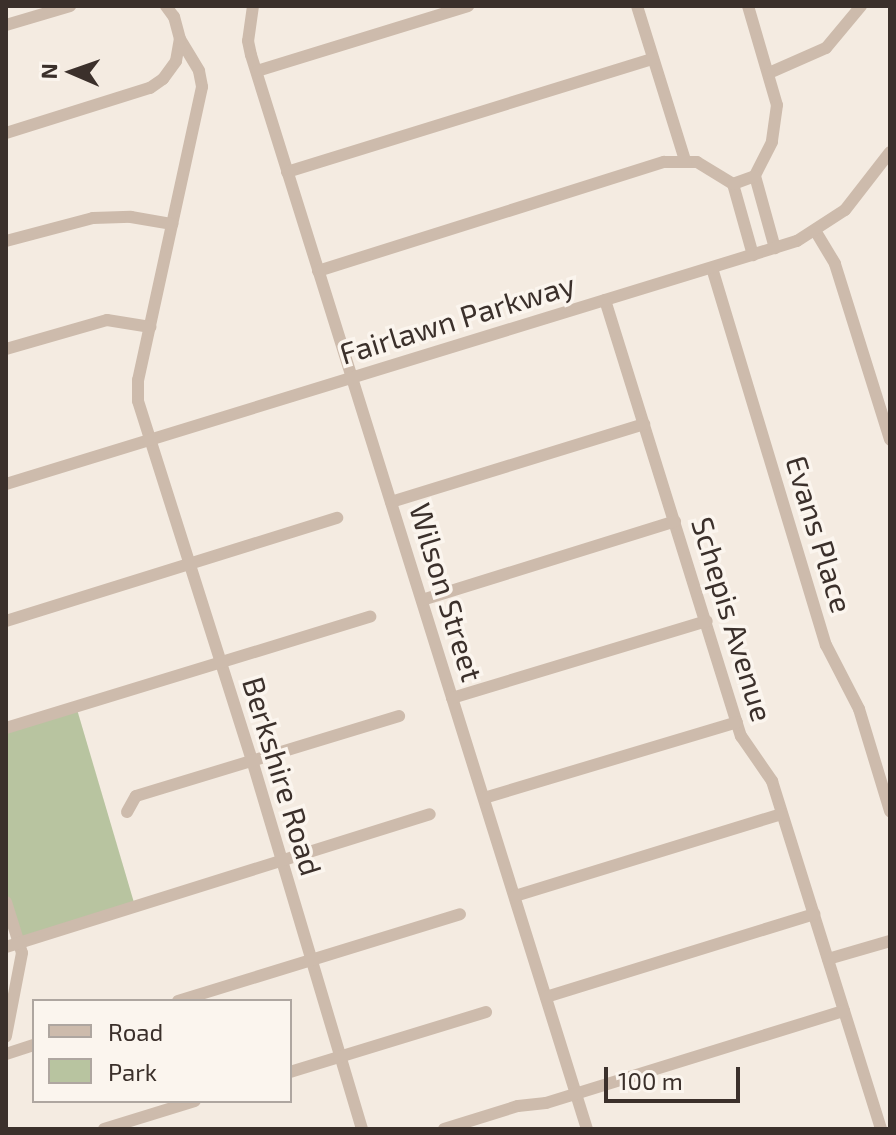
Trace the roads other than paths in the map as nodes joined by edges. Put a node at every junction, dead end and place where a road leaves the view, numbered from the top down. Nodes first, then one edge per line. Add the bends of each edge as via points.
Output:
1 (70, 6) edge
2 (166, 6) edge
3 (253, 6) edge
4 (468, 6) edge
5 (637, 6) edge
6 (748, 6) edge
7 (861, 6) edge
8 (6, 25) edge
9 (180, 39) junction
10 (653, 59) junction
11 (257, 71) junction
12 (769, 73) junction
13 (6, 133) edge
14 (890, 152) edge
15 (685, 160) junction
16 (287, 172) junction
17 (755, 176) junction
18 (733, 184) junction
19 (172, 224) junction
20 (816, 232) junction
21 (6, 241) edge
22 (775, 248) junction
23 (753, 255) junction
24 (712, 268) junction
25 (318, 271) junction
26 (605, 300) junction
27 (150, 327) junction
28 (6, 349) edge
29 (352, 377) junction
30 (644, 424) junction
31 (149, 439) junction
32 (890, 440) edge
33 (6, 484) edge
34 (391, 502) junction
35 (337, 518) dead end
36 (675, 521) junction
37 (189, 565) junction
38 (422, 600) junction
39 (370, 617) dead end
40 (6, 621) edge
41 (707, 621) junction
42 (220, 661) junction
43 (452, 698) junction
44 (399, 716) dead end
45 (737, 722) junction
46 (6, 728) edge
47 (252, 760) junction
48 (484, 798) junction
49 (890, 811) edge
50 (127, 812) dead end
51 (430, 814) dead end
52 (782, 814) junction
53 (282, 860) junction
54 (515, 896) junction
55 (6, 902) edge
56 (460, 914) dead end
57 (814, 914) junction
58 (890, 941) edge
59 (12, 945) edge
60 (828, 959) junction
61 (311, 960) junction
62 (546, 997) junction
63 (184, 999) edge
64 (844, 1011) junction
65 (486, 1012) dead end
66 (6, 1036) edge
67 (32, 1046) edge
68 (6, 1054) edge
69 (339, 1056) junction
70 (292, 1071) edge
71 (576, 1093) junction
72 (188, 1103) edge
73 (470, 1125) edge
74 (104, 1129) edge
75 (362, 1129) edge
76 (444, 1129) edge
77 (587, 1129) edge
78 (881, 1129) edge

1 - 8 street
2 - 9 street, Berkshire Road
3 - 11 street, Wilson Street via 248,41
4 - 11 street
5 - 10 street
6 - 12 street
7 - 12 street via 826,48
9 - 13 street via 176,61 154,86
9 - 19 street, Berkshire Road via 202,87
10 - 15 street
10 - 16 street
11 - 16 street, Wilson Street
12 - 17 street via 777,122
14 - 20 street, Fairlawn Parkway via 845,210
15 - 18 street
15 - 25 street via 664,162
16 - 25 street, Wilson Street
17 - 18 street
17 - 22 street
18 - 23 street
19 - 21 street via 93,218
19 - 27 street, Berkshire Road
20 - 22 street, Fairlawn Parkway
20 - 32 street via 835,264
22 - 23 street, Fairlawn Parkway
23 - 24 street, Fairlawn Parkway
24 - 26 street, Fairlawn Parkway
24 - 49 street, Evans Place via 826,645 859,709
25 - 29 street, Wilson Street
26 - 29 street, Fairlawn Parkway
26 - 30 street, Schepis Avenue
27 - 28 street via 107,320
27 - 31 street, Berkshire Road via 137,390
29 - 31 street, Fairlawn Parkway
29 - 34 street, Wilson Street
30 - 34 street
30 - 36 street, Schepis Avenue
31 - 33 street, Fairlawn Parkway
31 - 37 street, Berkshire Road
34 - 38 street, Wilson Street
35 - 37 street
36 - 38 street
36 - 41 street, Schepis Avenue
37 - 40 street
37 - 42 street, Berkshire Road
38 - 43 street, Wilson Street
39 - 42 street
41 - 43 street
41 - 45 street, Schepis Avenue
42 - 46 street
42 - 47 street, Berkshire Road
43 - 48 street, Wilson Street
44 - 47 street
45 - 48 street
45 - 52 street, Schepis Avenue via 748,749 772,781
47 - 50 street via 136,796
47 - 53 street, Berkshire Road
48 - 54 street, Wilson Street
51 - 53 street
52 - 54 street
52 - 57 street, Schepis Avenue
53 - 59 street
53 - 61 street, Berkshire Road
54 - 62 street, Wilson Street
55 - 59 street
56 - 61 street
57 - 60 street, Schepis Avenue
57 - 62 street
58 - 60 street
59 - 66 street via 22,953
60 - 64 street, Schepis Avenue
61 - 63 street
61 - 69 street, Berkshire Road
62 - 71 street, Wilson Street
64 - 71 street
64 - 78 street, Schepis Avenue
65 - 69 street
67 - 68 street
69 - 70 street
69 - 75 street, Berkshire Road
71 - 73 street via 518,1106
71 - 77 street, Wilson Street
72 - 74 street
73 - 76 street

